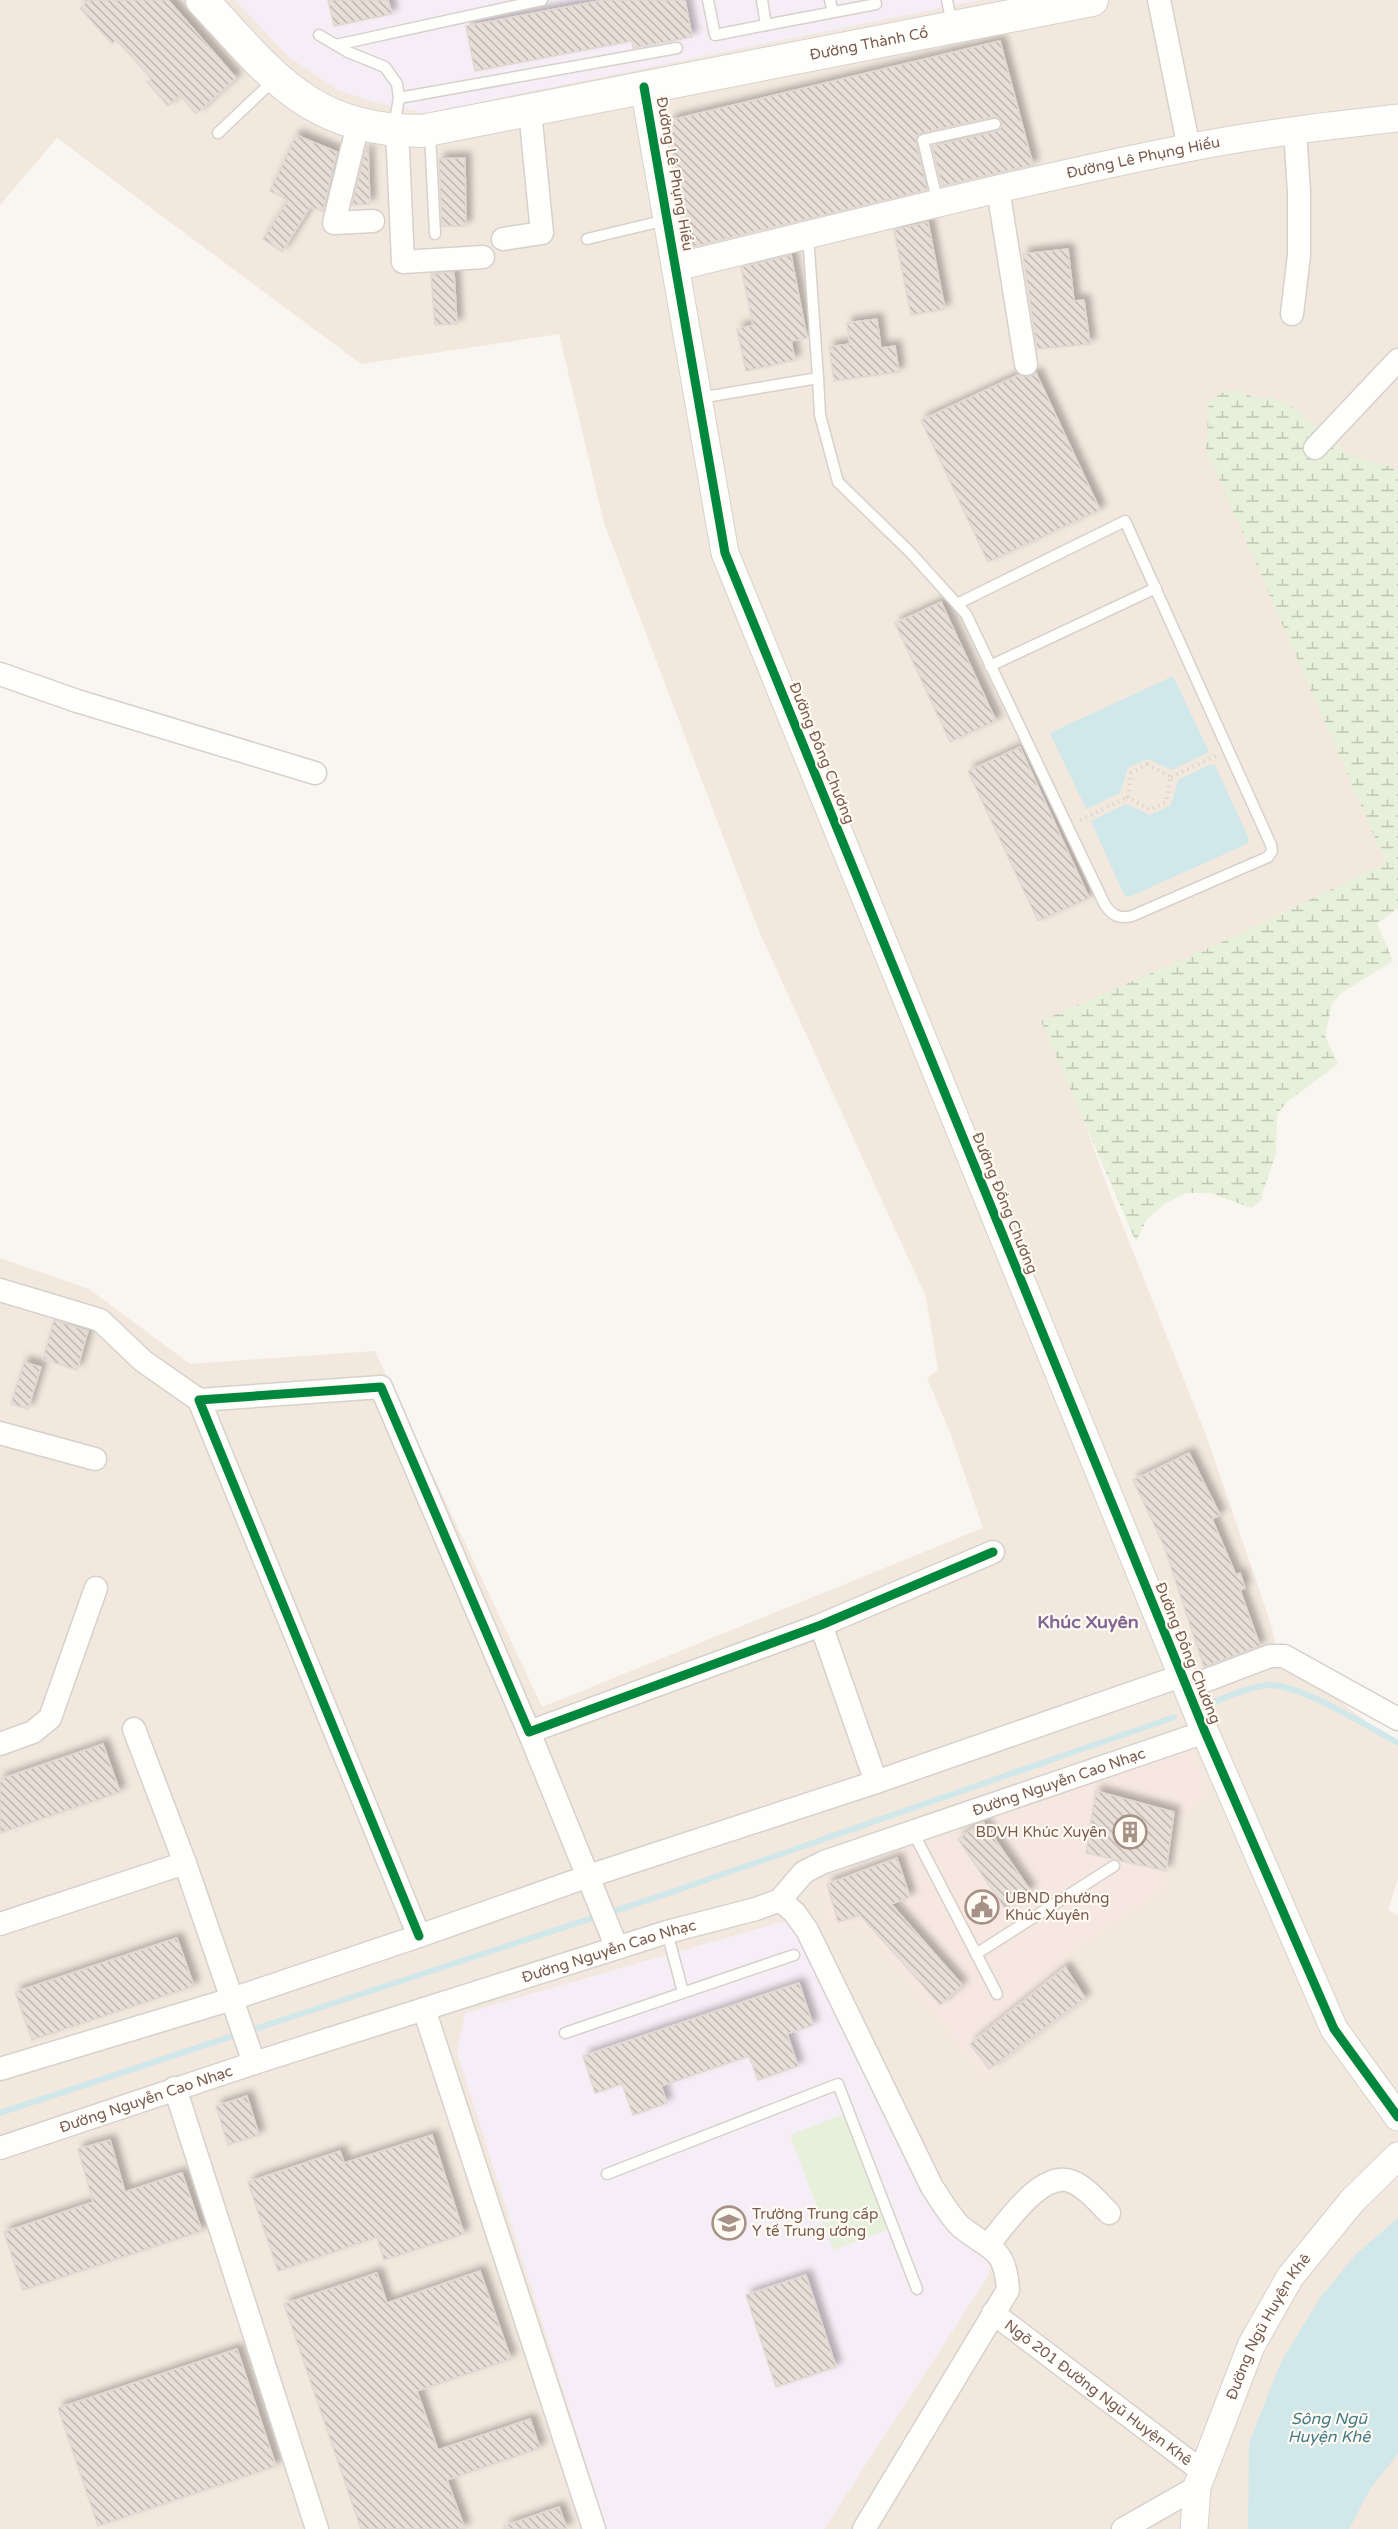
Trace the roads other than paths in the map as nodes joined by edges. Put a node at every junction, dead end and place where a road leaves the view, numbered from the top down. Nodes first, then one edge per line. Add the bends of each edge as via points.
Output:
1 (202, 0) edge
2 (542, 0) edge
3 (708, 0) edge
4 (762, 0) edge
5 (830, 0) edge
6 (875, 0) edge
7 (1092, 0) edge
8 (1159, 0) edge
9 (833, 12) junction
10 (950, 14) edge
11 (766, 25) junction
12 (319, 34) dead end
13 (336, 45) junction
14 (677, 48) dead end
15 (276, 78) junction
16 (644, 87) junction
17 (399, 98) junction
18 (530, 111) junction
19 (1398, 118) edge
20 (995, 123) dead end
21 (358, 124) junction
22 (395, 129) junction
23 (1295, 130) junction
24 (430, 131) junction
25 (218, 133) dead end
26 (1189, 148) junction
27 (998, 189) junction
28 (938, 204) junction
29 (668, 220) junction
30 (373, 221) dead end
31 (435, 234) dead end
32 (808, 235) junction
33 (503, 239) dead end
34 (587, 239) dead end
35 (483, 257) dead end
36 (676, 267) junction
37 (1292, 314) dead end
38 (1398, 360) edge
39 (1026, 364) dead end
40 (818, 378) junction
41 (699, 399) junction
42 (1315, 448) dead end
43 (1156, 588) junction
44 (957, 604) junction
45 (990, 666) junction
46 (0, 674) edge
47 (315, 773) dead end
48 (0, 1290) edge
49 (199, 1400) junction
50 (0, 1432) edge
51 (95, 1459) dead end
52 (993, 1552) dead end
53 (96, 1588) dead end
54 (821, 1625) junction
55 (1192, 1702) junction
56 (1398, 1719) edge
57 (134, 1729) dead end
58 (529, 1732) junction
59 (0, 1744) edge
60 (876, 1782) junction
61 (913, 1832) junction
62 (185, 1863) junction
63 (1114, 1866) dead end
64 (592, 1884) junction
65 (780, 1900) junction
66 (0, 1924) edge
67 (667, 1932) junction
68 (419, 1936) junction
69 (614, 1940) junction
70 (976, 1954) junction
71 (794, 1955) dead end
72 (683, 1992) junction
73 (997, 1994) dead end
74 (233, 2002) junction
75 (424, 2009) junction
76 (565, 2032) dead end
77 (251, 2056) junction
78 (0, 2069) edge
79 (174, 2088) junction
80 (1398, 2116) edge
81 (0, 2148) edge
82 (1398, 2156) edge
83 (607, 2174) dead end
84 (1109, 2213) dead end
85 (988, 2245) junction
86 (917, 2289) dead end
87 (993, 2313) junction
88 (1200, 2480) junction
89 (317, 2529) edge
90 (594, 2529) edge
91 (864, 2529) edge
92 (1123, 2529) edge
93 (1194, 2529) edge

1 - 15 main road, Đường Lê Phụng Hiểu
2 - 13 lane
3 - 11 lane via 715,35
4 - 11 lane
5 - 9 lane
6 - 9 lane via 876,4
7 - 10 main road, Đường Thành Cổ
8 - 26 street
9 - 11 lane
10 - 16 main road, Đường Thành Cổ
12 - 13 lane
13 - 17 lane via 385,67 397,84
14 - 17 lane
15 - 21 main road, Đường Lê Phụng Hiểu via 304,101
15 - 25 lane
16 - 18 main road, Đường Lê Phụng Hiểu
16 - 29 street, Đường Lê Phụng Hiểu
17 - 22 lane
18 - 24 main road, Đường Lê Phụng Hiểu
18 - 33 street via 542,233
19 - 23 street, Đường Lê Phụng Hiểu
20 - 28 lane via 923,140
21 - 22 main road, Đường Lê Phụng Hiểu
21 - 30 street via 334,223
22 - 24 main road, Đường Lê Phụng Hiểu
22 - 35 street via 403,262
23 - 26 street, Đường Lê Phụng Hiểu
23 - 37 street via 1299,255
24 - 31 lane
26 - 27 street, Đường Lê Phụng Hiểu
27 - 28 street, Đường Lê Phụng Hiểu
27 - 39 street
28 - 32 street, Đường Lê Phụng Hiểu
29 - 34 lane
29 - 36 street, Đường Lê Phụng Hiểu
32 - 36 street, Đường Lê Phụng Hiểu
32 - 40 lane
36 - 41 street, Đường Đồng Chương
38 - 42 street
40 - 41 lane
40 - 44 lane via 820,415 837,482
41 - 55 street, Đường Đồng Chương via 725,554
43 - 44 lane via 1125,521
43 - 45 lane
43 - 45 lane via 1271,845 1272,851 1262,860 1132,916 1117,917 1105,905
44 - 45 lane via 966,614
46 - 47 street
48 - 49 street via 100,1320 143,1361
49 - 58 street via 381,1388
49 - 68 street
50 - 51 street
52 - 54 street
53 - 59 street via 50,1719 33,1732
54 - 58 street
54 - 60 street
55 - 56 street via 1270,1656 1284,1656
55 - 60 street
55 - 61 street, Đường Nguyễn Cao Nhạc
55 - 80 street, Đường Đồng Chương via 1334,2029
57 - 62 street
58 - 64 street
60 - 64 street
61 - 65 street, Đường Nguyễn Cao Nhạc via 810,1867
61 - 70 lane
62 - 66 street
62 - 74 street
63 - 70 lane
64 - 68 street
64 - 69 street
65 - 67 street, Đường Nguyễn Cao Nhạc
65 - 85 street via 807,1930 932,2187 959,2225
67 - 69 street, Đường Nguyễn Cao Nhạc
67 - 72 lane
68 - 74 street
69 - 75 street, Đường Nguyễn Cao Nhạc
70 - 73 lane
71 - 72 lane
72 - 76 lane
74 - 77 street
74 - 78 street
75 - 77 street, Đường Nguyễn Cao Nhạc
75 - 90 street
77 - 79 street, Đường Nguyễn Cao Nhạc
79 - 81 street, Đường Nguyễn Cao Nhạc
79 - 89 street
82 - 88 street, Đường Ngũ Huyện Khê via 1353,2200 1290,2277 1251,2346
83 - 86 lane via 838,2085
84 - 85 street via 1075,2183 1062,2178 1048,2182 1032,2195
85 - 87 street via 1001,2256 1007,2272 1008,2290
87 - 88 street, Ngõ 201 Đường Ngũ Huyện Khê
87 - 91 street
88 - 92 street
88 - 93 street, Đường Ngũ Huyện Khê

